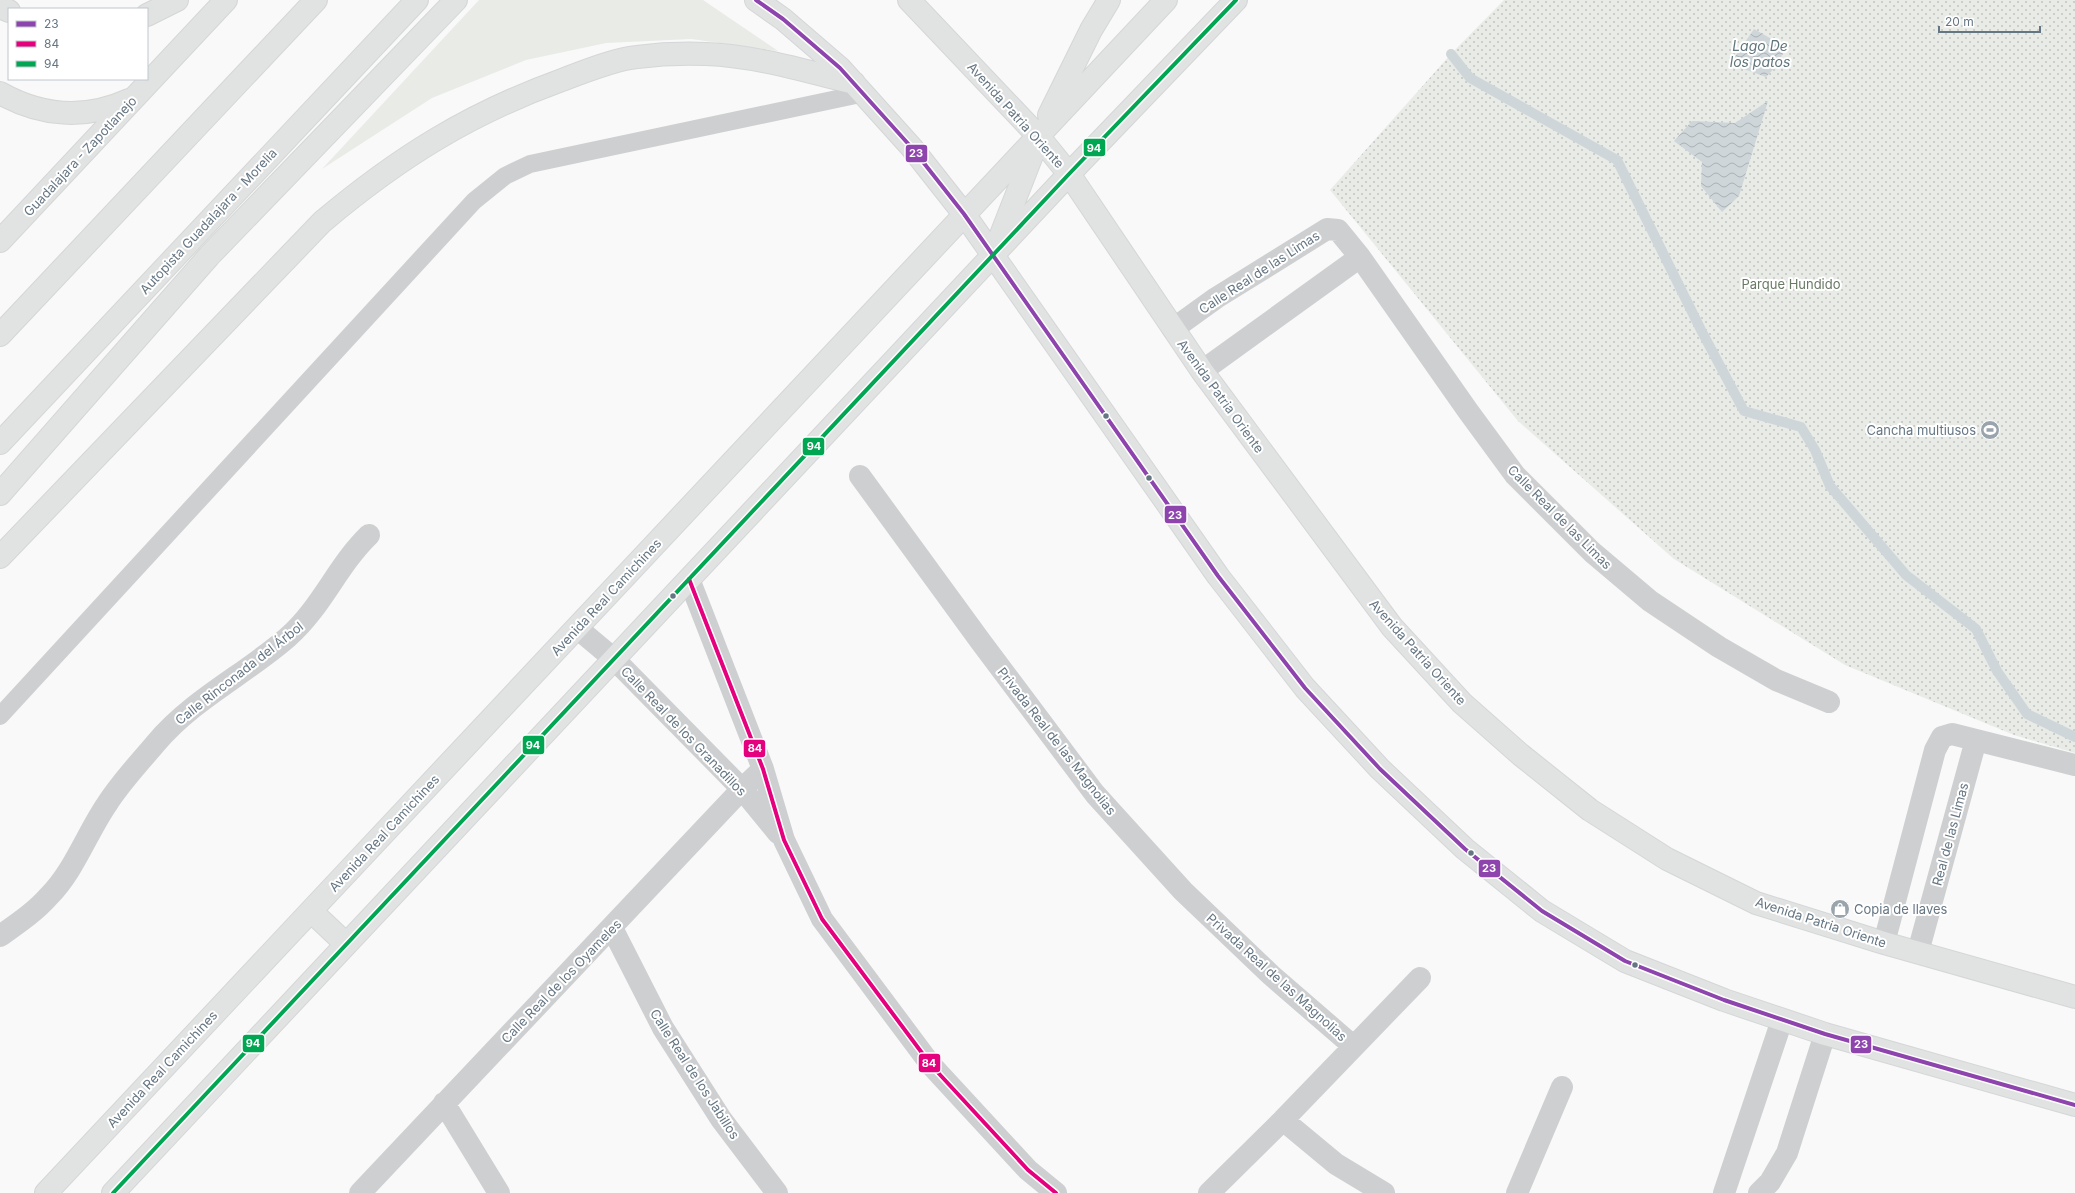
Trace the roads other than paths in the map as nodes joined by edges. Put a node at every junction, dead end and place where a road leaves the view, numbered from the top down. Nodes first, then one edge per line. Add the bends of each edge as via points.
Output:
1 (177, 0) edge
2 (226, 0) edge
3 (316, 0) edge
4 (416, 0) edge
5 (456, 0) edge
6 (756, 0) edge
7 (909, 0) edge
8 (1109, 0) edge
9 (1166, 0) edge
10 (1236, 0) edge
11 (148, 14) edge
12 (860, 88) junction
13 (0, 93) edge
14 (134, 98) junction
15 (1039, 137) junction
16 (1069, 174) junction
17 (964, 214) junction
18 (0, 242) edge
19 (994, 256) junction
20 (1360, 257) junction
21 (1173, 329) junction
22 (0, 335) edge
23 (1202, 371) junction
24 (0, 443) edge
25 (860, 476) dead end
26 (0, 494) edge
27 (369, 535) dead end
28 (0, 557) edge
29 (689, 579) junction
30 (577, 628) junction
31 (614, 659) junction
32 (1829, 702) dead end
33 (0, 716) edge
34 (1976, 740) junction
35 (2075, 765) edge
36 (763, 769) junction
37 (742, 789) junction
38 (784, 840) junction
39 (311, 911) junction
40 (612, 928) junction
41 (0, 936) edge
42 (1884, 943) junction
43 (346, 944) junction
44 (1918, 952) junction
45 (1420, 978) dead end
46 (2075, 997) edge
47 (1782, 1020) junction
48 (1825, 1034) junction
49 (1353, 1046) junction
50 (1562, 1087) dead end
51 (444, 1103) junction
52 (2075, 1105) edge
53 (1283, 1120) junction
54 (46, 1193) edge
55 (112, 1193) edge
56 (360, 1193) edge
57 (498, 1193) edge
58 (777, 1193) edge
59 (1056, 1193) edge
60 (1209, 1193) edge
61 (1384, 1193) edge
62 (1517, 1193) edge
63 (1724, 1193) edge
64 (1759, 1193) edge

1 - 11 main road
2 - 14 main road, Guadalajara - Zapotlanejo
3 - 22 main road
4 - 24 main road, Autopista Guadalajara - Morelia
5 - 26 main road via 209,256
6 - 12 main road via 783,19
7 - 15 main road, Avenida Patria Oriente
8 - 15 main road via 1091,30
9 - 15 main road, Avenida Real Camichines
10 - 16 main road
12 - 17 main road
12 - 28 main road via 782,64 742,57 670,54 635,57 580,73 526,93 433,139 363,188 322,222
12 - 33 lane via 530,164 505,176 474,201
13 - 14 main road via 37,110 58,113 98,111
14 - 18 main road, Guadalajara - Zapotlanejo
15 - 16 main road, Avenida Patria Oriente
15 - 17 main road, Avenida Real Camichines
15 - 19 main road
16 - 19 main road
16 - 21 main road, Avenida Patria Oriente
17 - 19 main road
17 - 30 main road, Avenida Real Camichines
19 - 29 main road
19 - 47 main road via 1218,576 1305,688 1380,769 1465,849 1542,911 1625,960 1724,1000
20 - 21 street, Calle Real de las Limas via 1338,230 1327,229 1216,298
20 - 23 street
20 - 32 street, Calle Real de las Limas via 1515,474 1592,552 1650,601 1719,647 1776,680
21 - 23 main road, Avenida Patria Oriente
23 - 42 main road, Avenida Patria Oriente via 1392,627 1462,703 1521,755 1590,810 1667,859 1756,903
25 - 49 street, Privada Real de las Magnolias via 1096,794 1183,891 1271,975
27 - 41 street, Calle Rinconada del Árbol via 352,551 302,623 288,637 180,718 157,742 107,803 50,896
29 - 31 main road
29 - 36 street, Calle Real de los Granadillos
30 - 31 street, Calle Real de los Granadillos
30 - 39 main road, Avenida Real Camichines
31 - 37 street, Calle Real de los Granadillos
31 - 43 main road
34 - 35 street
34 - 42 street via 1952,734 1942,737 1935,750
34 - 44 street, Real de las Limas
36 - 37 street, Calle Real de los Oyameles
36 - 38 street, Calle Real de los Granadillos
37 - 38 street, Calle Real de los Granadillos
37 - 40 street, Calle Real de los Oyameles
38 - 59 street, Calle Real de los Granadillos via 822,919 930,1065 1028,1170
39 - 43 main road
39 - 54 main road, Avenida Real Camichines
40 - 51 street, Calle Real de los Oyameles
40 - 58 street, Calle Real de los Jabillos via 663,1028 721,1119
42 - 44 main road, Avenida Patria Oriente
43 - 55 main road
44 - 46 main road, Avenida Patria Oriente
45 - 49 street
47 - 48 main road
47 - 63 street
48 - 52 main road
48 - 64 street via 1787,1153 1770,1182
49 - 53 street
50 - 62 street
51 - 56 street, Calle Real de los Oyameles
51 - 57 street
53 - 60 street
53 - 61 street via 1336,1164

